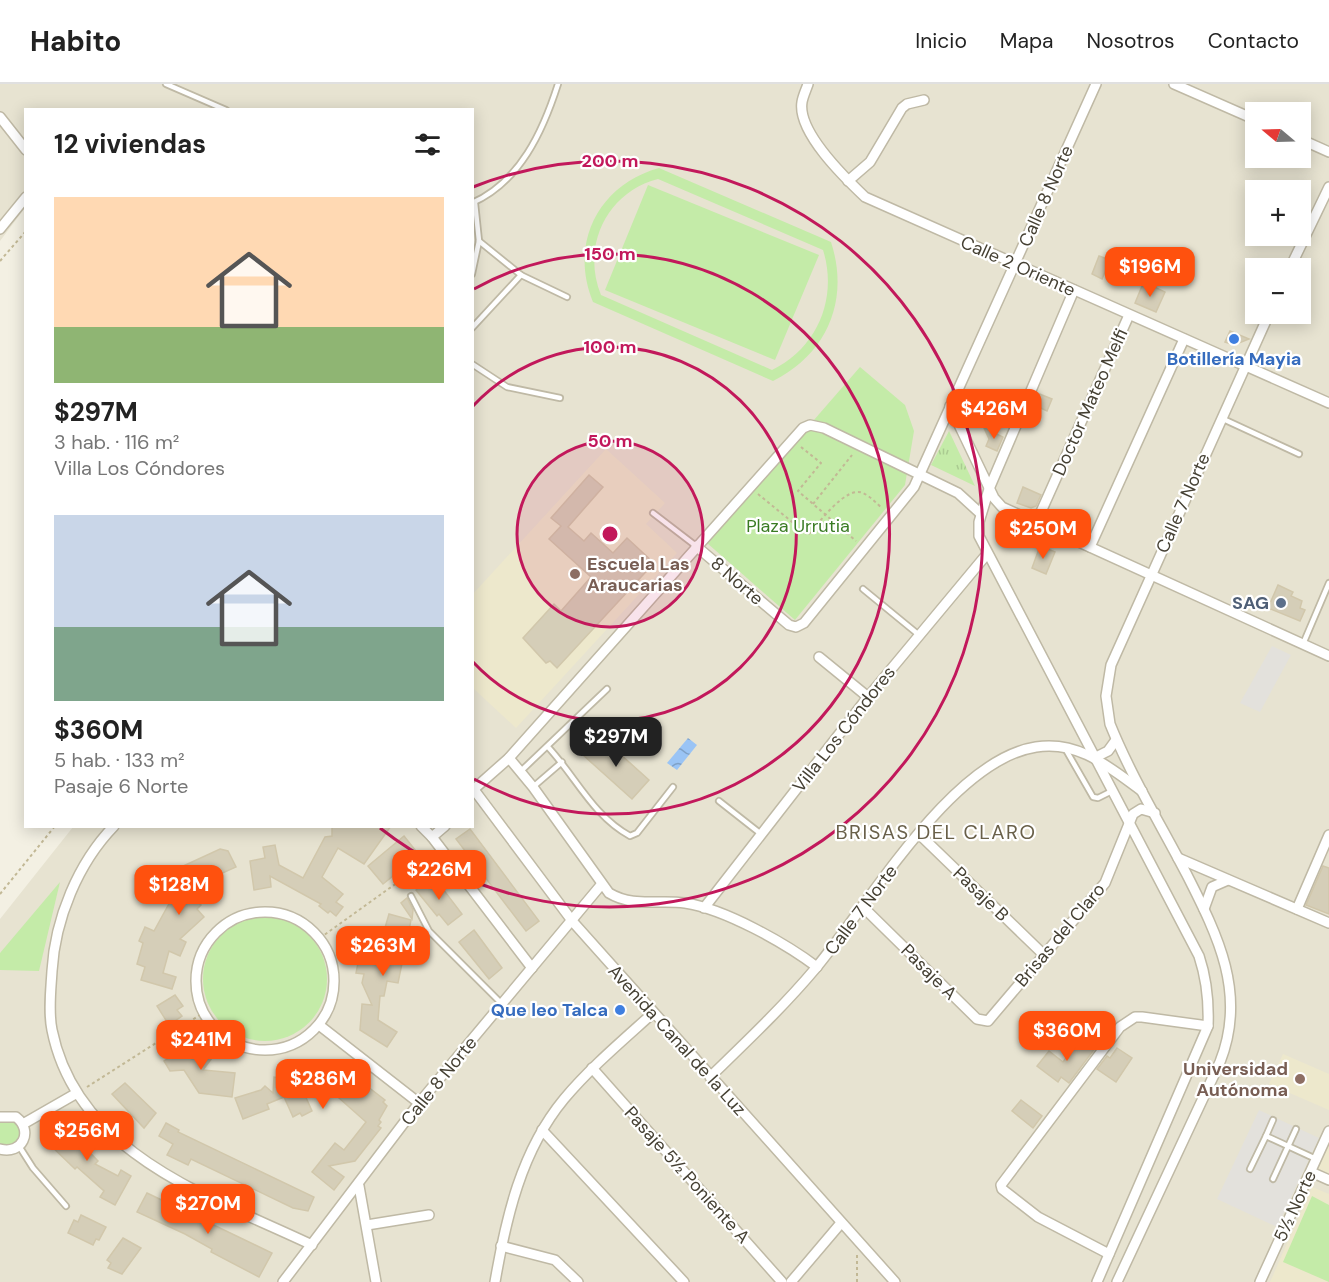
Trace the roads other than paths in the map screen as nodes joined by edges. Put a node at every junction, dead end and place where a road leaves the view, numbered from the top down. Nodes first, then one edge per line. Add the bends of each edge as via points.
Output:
1 (166, 84) edge
2 (558, 84) edge
3 (808, 84) edge
4 (1096, 84) edge
5 (1174, 84) edge
6 (924, 100) dead end
7 (221, 108) edge
8 (1245, 115) edge
9 (0, 117) edge
10 (1311, 144) edge
11 (24, 147) edge
12 (1329, 152) edge
13 (848, 181) junction
14 (1329, 187) edge
15 (24, 199) edge
16 (474, 203) edge
17 (0, 229) edge
18 (479, 241) junction
19 (1295, 258) edge
20 (474, 265) edge
21 (1015, 265) junction
22 (521, 275) junction
23 (1074, 290) junction
24 (567, 297) dead end
25 (1129, 315) junction
26 (1264, 324) edge
27 (474, 326) edge
28 (1184, 339) junction
29 (474, 365) edge
30 (1245, 366) junction
31 (560, 398) dead end
32 (1329, 402) edge
33 (950, 406) junction
34 (1221, 418) junction
35 (1299, 454) dead end
36 (920, 476) junction
37 (989, 489) junction
38 (653, 513) dead end
39 (981, 514) junction
40 (1036, 523) junction
41 (696, 546) junction
42 (1090, 547) junction
43 (987, 554) junction
44 (1151, 575) junction
45 (1329, 583) edge
46 (863, 589) dead end
47 (919, 636) junction
48 (1303, 644) junction
49 (1329, 656) edge
50 (819, 657) dead end
51 (607, 689) dead end
52 (868, 697) junction
53 (1116, 740) junction
54 (548, 747) junction
55 (1065, 747) junction
56 (508, 758) junction
57 (1096, 758) junction
58 (562, 762) junction
59 (521, 771) junction
60 (533, 787) junction
61 (673, 787) dead end
62 (1112, 791) junction
63 (1144, 794) junction
64 (474, 795) edge
65 (719, 801) dead end
66 (1155, 813) junction
67 (1128, 823) junction
68 (112, 828) edge
69 (423, 828) edge
70 (443, 828) edge
71 (761, 834) junction
72 (919, 834) junction
73 (1329, 835) edge
74 (432, 837) junction
75 (1178, 858) junction
76 (1228, 880) junction
77 (601, 885) junction
78 (411, 896) dead end
79 (863, 907) junction
80 (704, 908) junction
81 (1204, 909) junction
82 (1297, 909) junction
83 (573, 922) junction
84 (1329, 924) edge
85 (1043, 954) junction
86 (817, 967) junction
87 (532, 968) junction
88 (502, 1004) junction
89 (998, 1010) joint
90 (652, 1013) junction
91 (318, 1025) junction
92 (1209, 1026) junction
93 (592, 1068) junction
94 (710, 1077) junction
95 (77, 1093) junction
96 (419, 1103) junction
97 (0, 1117) edge
98 (1273, 1120) dead end
99 (23, 1124) junction
100 (1296, 1129) dead end
101 (542, 1130) junction
102 (1329, 1131) edge
103 (1266, 1136) junction
104 (19, 1146) junction
105 (1288, 1147) junction
106 (0, 1149) edge
107 (1316, 1160) junction
108 (1250, 1169) dead end
109 (1311, 1172) junction
110 (1273, 1179) dead end
111 (1329, 1180) edge
112 (358, 1185) junction
113 (66, 1206) dead end
114 (429, 1215) dead end
115 (841, 1223) junction
116 (367, 1225) junction
117 (312, 1245) junction
118 (501, 1246) junction
119 (1109, 1254) junction
120 (283, 1282) edge
121 (376, 1282) edge
122 (495, 1282) edge
123 (578, 1282) edge
124 (684, 1282) edge
125 (782, 1282) edge
126 (791, 1282) edge
127 (895, 1282) edge
128 (1097, 1282) edge
129 (1117, 1282) edge
130 (1260, 1282) edge

1 - 7 lane
2 - 16 lane via 524,162
3 - 13 street, Calle 2 Oriente via 802,101 806,124
4 - 21 street, Calle 8 Norte
5 - 8 street
6 - 13 street via 902,108 870,162
9 - 11 street
10 - 12 street
13 - 21 street, Calle 2 Oriente via 865,197
14 - 19 street
15 - 17 street
16 - 18 lane
18 - 20 lane
18 - 22 lane
21 - 23 street, Calle 2 Oriente
21 - 33 street, Calle 8 Norte
22 - 24 lane
22 - 27 lane
23 - 25 street, Calle 2 Oriente
23 - 37 street
25 - 28 street, Calle 2 Oriente
25 - 40 street, Doctor Mateo Melfi
26 - 30 street, Calle 7 Norte
28 - 30 street, Calle 2 Oriente
28 - 42 street
29 - 31 lane via 507,387
30 - 32 street, Calle 2 Oriente
30 - 34 street, Calle 7 Norte
33 - 36 street, 8 Norte
33 - 37 street
34 - 35 lane
34 - 44 street, Calle 7 Norte
36 - 39 street via 958,493
36 - 41 street via 816,426 803,428
36 - 41 street, 8 Norte via 865,549 804,623 796,627
37 - 39 street
37 - 40 street via 1002,507
38 - 41 lane
39 - 43 street via 978,530
40 - 42 street
41 - 56 street, 8 Norte
42 - 44 street
43 - 47 street, Villa Los Cóndores
43 - 57 street
44 - 48 street
44 - 53 street, Calle 7 Norte via 1111,665 1106,696
45 - 48 lane
46 - 47 lane
47 - 52 street, Villa Los Cóndores
48 - 49 street
50 - 52 street
51 - 54 lane
52 - 71 street, Villa Los Cóndores
53 - 57 street
53 - 63 street, Calle 7 Norte
54 - 58 lane
54 - 59 lane
55 - 57 street, Calle 7 Norte
55 - 62 lane via 1093,797
55 - 72 street, Calle 7 Norte via 1037,747 1004,758 982,771
56 - 59 street
56 - 64 street, 8 Norte
57 - 62 street
57 - 63 street
58 - 60 lane
58 - 61 lane via 604,819 632,836
59 - 60 street
60 - 77 street
62 - 67 street
63 - 66 street, Calle 7 Norte
64 - 83 street, Avenida Canal de la Luz
65 - 71 lane
66 - 67 street via 1137,810
66 - 75 street, Calle 7 Norte
67 - 85 street, Brisas del Claro via 1105,883
67 - 92 street via 1199,956 1207,981
68 - 95 street via 73,888 53,955 52,1029
69 - 74 street
70 - 74 street
71 - 80 street, Villa Los Cóndores
72 - 79 street, Calle 7 Norte
72 - 85 street, Pasaje B
73 - 82 street
74 - 87 street
75 - 76 street
75 - 81 street, Calle 7 Norte
76 - 81 street via 1212,887
76 - 82 street
77 - 80 street via 622,901
77 - 83 street, Calle 8 Norte
78 - 88 lane via 439,944
79 - 86 street, Calle 7 Norte
79 - 89 street, Pasaje A via 976,1019 988,1021
80 - 86 street via 786,945
81 - 129 street, Calle 7 Norte via 1227,968 1232,1000 1228,1039
82 - 84 street
83 - 87 street, Calle 8 Norte
83 - 90 street, Avenida Canal de la Luz
85 - 89 street, Brisas del Claro
86 - 94 street, Calle 7 Norte
87 - 88 street, Calle 8 Norte
88 - 96 street, Calle 8 Norte
90 - 93 street
90 - 94 street, Avenida Canal de la Luz
91 - 91 street via 330,1005 334,982 331,959 320,938 303,923 282,913 260,911 237,917 218,929 204,947 196,969 196,992 214,1029 230,1041 267,1050 287,1047
91 - 96 street
92 - 119 street
92 - 119 street via 1135,1017 1120,1027 1000,1186 1038,1217
93 - 101 street
93 - 125 street, Pasaje 5½ Poniente A
94 - 115 street, Avenida Canal de la Luz
95 - 99 street
95 - 117 street via 108,1131 151,1167
96 - 112 street, Calle 8 Norte
97 - 99 street via 12,1116
98 - 103 lane
99 - 104 street via 25,1136
100 - 105 lane
101 - 118 street via 520,1178
101 - 124 street
102 - 107 street, 5½ Norte
103 - 105 lane
103 - 108 lane
104 - 106 street
104 - 113 lane
105 - 107 lane
105 - 110 lane
107 - 109 street, 5½ Norte
109 - 111 street
109 - 130 street, 5½ Norte
112 - 116 street
112 - 117 street, Calle 8 Norte
114 - 116 street
115 - 126 street
115 - 127 street, Avenida Canal de la Luz
116 - 121 street
117 - 120 street, Calle 8 Norte
118 - 122 street
118 - 123 street via 555,1260
119 - 128 street

